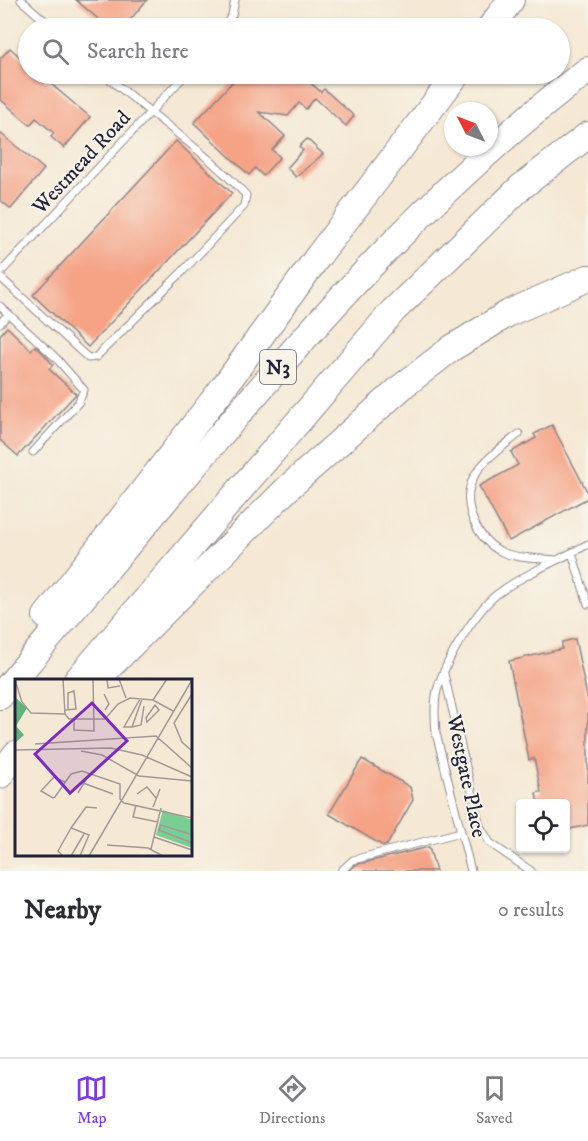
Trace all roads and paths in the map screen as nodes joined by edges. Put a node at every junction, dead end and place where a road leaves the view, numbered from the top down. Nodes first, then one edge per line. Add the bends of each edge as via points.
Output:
1 (21, 0) edge
2 (235, 0) edge
3 (511, 0) edge
4 (42, 18) edge
5 (230, 18) edge
6 (498, 18) edge
7 (588, 70) edge
8 (115, 84) edge
9 (177, 84) edge
10 (449, 84) edge
11 (149, 114) junction
12 (588, 135) edge
13 (0, 273) edge
14 (0, 278) edge
15 (588, 278) edge
16 (0, 306) edge
17 (9, 314) junction
18 (0, 323) edge
19 (519, 434) dead end
20 (33, 452) dead end
21 (588, 544) edge
22 (572, 553) junction
23 (556, 560) junction
24 (588, 604) edge
25 (444, 674) junction
26 (0, 679) edge
27 (79, 679) edge
28 (98, 679) edge
29 (0, 696) edge
30 (15, 755) edge
31 (15, 765) edge
32 (0, 775) edge
33 (0, 782) edge
34 (461, 832) junction
35 (341, 871) edge
36 (471, 871) edge
37 (531, 871) edge

1 - 4 lane
2 - 5 lane
3 - 6 highway
7 - 29 highway, N3 via 497,144 363,272 292,350
8 - 11 lane
9 - 11 lane, Westmead Road
10 - 26 highway
11 - 13 lane, Westmead Road
11 - 14 lane via 179,133 231,180 246,195 244,206 96,357 88,358
12 - 27 highway, N3 via 521,187 393,311
15 - 28 highway via 509,313 452,348 404,385 288,488
16 - 17 lane
17 - 18 lane
17 - 20 lane via 84,390 78,403
19 - 23 lane via 475,472 468,485 468,505 478,531 491,546 510,555
21 - 22 lane, Westgate Place
22 - 23 lane, Westgate Place
22 - 24 lane
23 - 25 lane, Westgate Place via 497,595 483,608
25 - 34 lane, Westgate Place via 436,696 436,733
25 - 37 lane via 480,826 490,843
30 - 32 highway
31 - 33 highway
34 - 35 lane via 353,860
34 - 36 lane, Westgate Place

